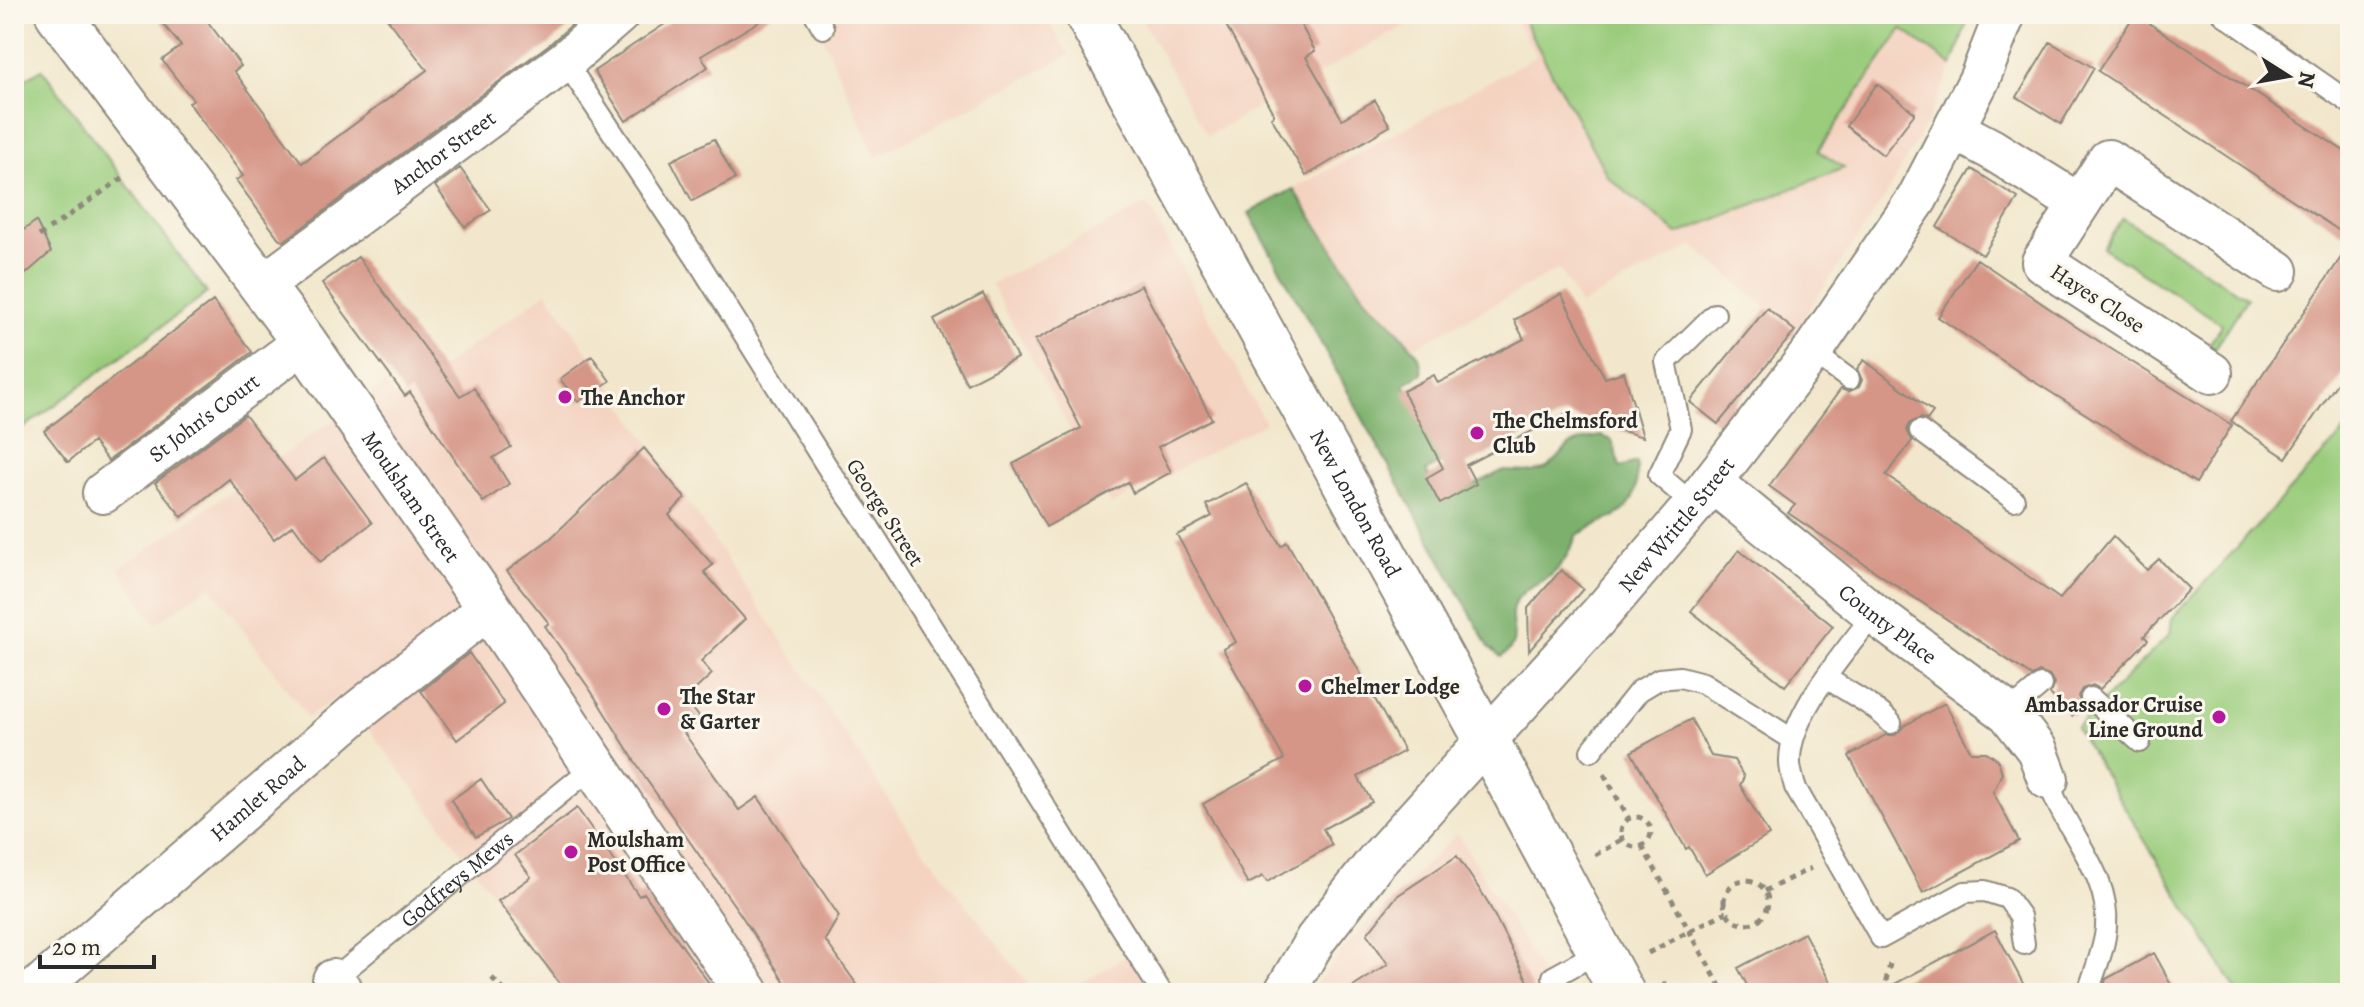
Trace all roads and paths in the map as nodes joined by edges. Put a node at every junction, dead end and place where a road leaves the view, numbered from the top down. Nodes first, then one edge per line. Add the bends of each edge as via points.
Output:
1 (58, 14) edge
2 (619, 14) edge
3 (1087, 14) edge
4 (2005, 14) edge
5 (2223, 14) edge
6 (565, 61) junction
7 (2350, 103) edge
8 (1955, 130) junction
9 (158, 147) junction
10 (2079, 204) junction
11 (39, 236) dead end
12 (2278, 271) dead end
13 (263, 285) junction
14 (1715, 314) dead end
15 (304, 342) junction
16 (1812, 352) junction
17 (2212, 373) dead end
18 (1849, 379) dead end
19 (1920, 431) dead end
20 (103, 493) dead end
21 (1703, 494) junction
22 (2014, 500) dead end
23 (489, 608) junction
24 (1874, 614) junction
25 (1827, 678) junction
26 (2041, 685) dead end
27 (2091, 698) dead end
28 (2008, 713) junction
29 (1891, 723) dead end
30 (1792, 739) junction
31 (1487, 741) junction
32 (2140, 742) dead end
33 (1591, 751) joint
34 (594, 766) junction
35 (2048, 779) joint
36 (1629, 819) junction
37 (1623, 839) junction
38 (1642, 846) junction
39 (1594, 855) dead end
40 (1834, 856) junction
41 (1765, 891) junction
42 (1726, 912) junction
43 (1690, 931) junction
44 (2024, 944) dead end
45 (1600, 951) junction
46 (1648, 953) dead end
47 (492, 978) dead end
48 (343, 979) edge
49 (500, 985) junction
50 (32, 993) edge
51 (493, 993) edge
52 (507, 993) edge
53 (747, 993) edge
54 (1162, 993) edge
55 (1284, 993) edge
56 (1562, 993) edge
57 (1622, 993) edge
58 (1724, 993) edge
59 (2088, 993) edge

1 - 9 street, Moulsham Street
2 - 6 street, Anchor Street
3 - 31 street, New London Road
4 - 8 street, New Writtle Street
5 - 7 lane
6 - 13 street, Anchor Street
6 - 54 lane, George Street via 860,513
8 - 10 street
8 - 16 street, New Writtle Street via 1917,199
9 - 11 path via 123,179
9 - 13 street, Moulsham Street
10 - 12 street, Hayes Close via 2108,160
10 - 17 street, Hayes Close via 2042,262
13 - 15 street, Moulsham Street
14 - 21 lane via 1666,362 1681,429 1659,475
15 - 20 street, St John's Court
15 - 23 street, Moulsham Street
16 - 18 lane
16 - 21 street, New Writtle Street
19 - 22 lane
21 - 24 street, County Place
21 - 31 street, New Writtle Street
23 - 34 street, Moulsham Street
23 - 50 street, Hamlet Road via 333,732
24 - 25 lane
24 - 28 street, County Place
25 - 29 lane
25 - 30 lane
26 - 28 lane
27 - 32 lane
28 - 35 street, County Place via 2037,750
30 - 33 lane via 1703,683 1680,677 1659,679 1639,691
30 - 40 lane via 1795,787
31 - 45 street, New London Road
31 - 55 street, New Writtle Street via 1375,863 1316,939
33 - 36 path
34 - 48 lane, Godfreys Mews
34 - 53 street, Moulsham Street
35 - 59 lane via 2106,906 2104,942
36 - 37 path via 1621,830
36 - 38 path via 1638,817 1650,824 1652,834
37 - 38 path
37 - 39 path
38 - 43 path
40 - 41 path
40 - 44 lane via 1881,938 1965,892 1985,891 2007,898 2020,916
41 - 42 path via 1754,881 1739,880 1727,889
41 - 42 path via 1768,905 1756,921 1742,924
42 - 43 path
43 - 46 path
43 - 58 path
45 - 56 lane via 1553,977
45 - 57 street, New London Road
47 - 49 path
49 - 51 path
49 - 52 path

